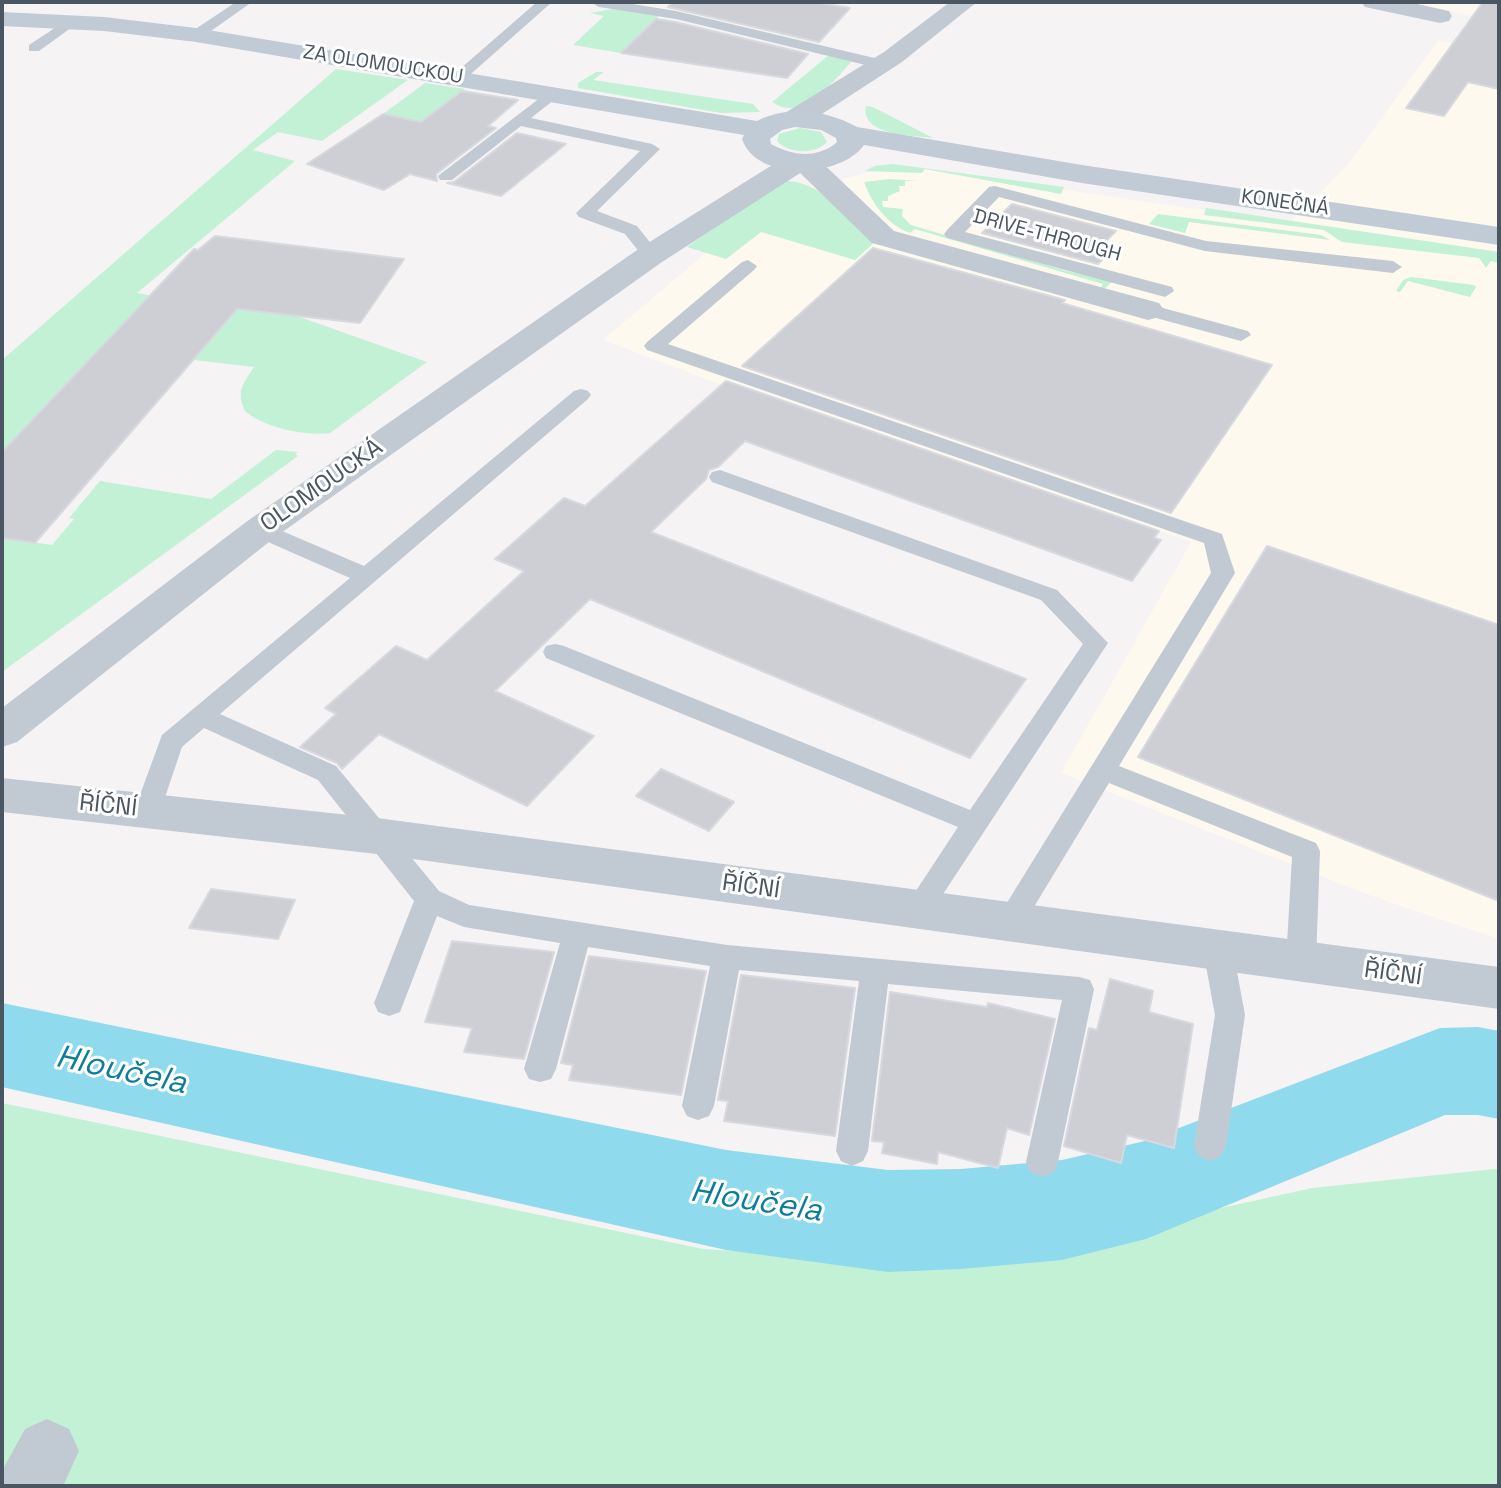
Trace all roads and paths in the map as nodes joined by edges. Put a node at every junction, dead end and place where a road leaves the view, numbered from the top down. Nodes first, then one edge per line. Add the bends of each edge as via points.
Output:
1 (245, 2) edge
2 (545, 2) edge
3 (965, 2) edge
4 (1373, 2) edge
5 (599, 3) edge
6 (1440, 16) dead end
7 (2, 19) edge
8 (70, 22) junction
9 (196, 35) junction
10 (34, 48) dead end
11 (887, 60) junction
12 (458, 78) junction
13 (553, 93) junction
14 (795, 119) junction
15 (518, 120) junction
16 (842, 143) junction
17 (746, 152) junction
18 (801, 162) junction
19 (446, 176) dead end
20 (1499, 236) edge
21 (651, 255) junction
22 (955, 257) junction
23 (748, 266) dead end
24 (1393, 267) dead end
25 (1157, 300) junction
26 (1241, 335) dead end
27 (581, 395) dead end
28 (720, 477) dead end
29 (260, 530) junction
30 (365, 575) junction
31 (555, 652) dead end
32 (201, 716) junction
33 (3, 729) edge
34 (1103, 770) junction
35 (2, 795) edge
36 (148, 811) junction
37 (977, 824) junction
38 (377, 836) junction
39 (429, 899) junction
40 (918, 909) junction
41 (1010, 922) junction
42 (577, 932) junction
43 (1218, 950) junction
44 (727, 957) junction
45 (1301, 961) junction
46 (875, 971) junction
47 (1499, 988) edge
48 (389, 1003) dead end
49 (540, 1069) dead end
50 (698, 1106) dead end
51 (1210, 1146) dead end
52 (852, 1151) dead end
53 (1042, 1162) dead end

1 - 9 lane
2 - 12 lane
3 - 11 street, OLOMOUCKÁ
4 - 6 street
5 - 11 lane
7 - 8 main road, ZA OLOMOUCKOU
8 - 9 main road, ZA OLOMOUCKOU
8 - 10 lane
9 - 12 main road, ZA OLOMOUCKOU
11 - 14 street, OLOMOUCKÁ
11 - 16 street, OLOMOUCKÁ via 867,84
12 - 13 main road, ZA OLOMOUCKOU
13 - 15 lane
13 - 17 main road, ZA OLOMOUCKOU
14 - 16 main road, OLOMOUCKÁ via 827,122
14 - 17 main road, OLOMOUCKÁ via 776,122
15 - 19 lane
15 - 21 lane via 652,149 585,213 631,230
16 - 18 main road, OLOMOUCKÁ
16 - 20 main road, KONEČNÁ via 955,166 1072,172
16 - 22 street via 879,219 901,238
17 - 18 main road, OLOMOUCKÁ via 759,148
17 - 21 street, OLOMOUCKÁ via 655,232
18 - 21 street, OLOMOUCKÁ
18 - 22 street via 883,237
21 - 29 street, OLOMOUCKÁ
22 - 25 street
23 - 34 lane via 654,346 1214,539 1223,573
24 - 25 lane, DRIVE-THROUGH via 1205,246 995,191 953,234
25 - 26 lane
27 - 30 lane
28 - 37 lane via 1049,595 1096,643
29 - 30 lane
29 - 33 street, OLOMOUCKÁ
30 - 32 lane
31 - 37 lane
32 - 36 lane via 171,742
32 - 38 lane via 327,773
34 - 41 lane
34 - 45 lane via 1306,851
35 - 36 street, ŘÍČNÍ
36 - 38 street, ŘÍČNÍ
37 - 40 lane
38 - 39 lane
38 - 40 street, ŘÍČNÍ
39 - 42 lane via 464,916
39 - 48 lane
40 - 41 street, ŘÍČNÍ
41 - 43 street, ŘÍČNÍ
42 - 44 lane
42 - 49 lane
43 - 45 street, ŘÍČNÍ
43 - 51 lane via 1230,1015
44 - 46 lane
44 - 50 lane
45 - 47 street, ŘÍČNÍ
46 - 52 lane
46 - 53 lane via 1079,989

